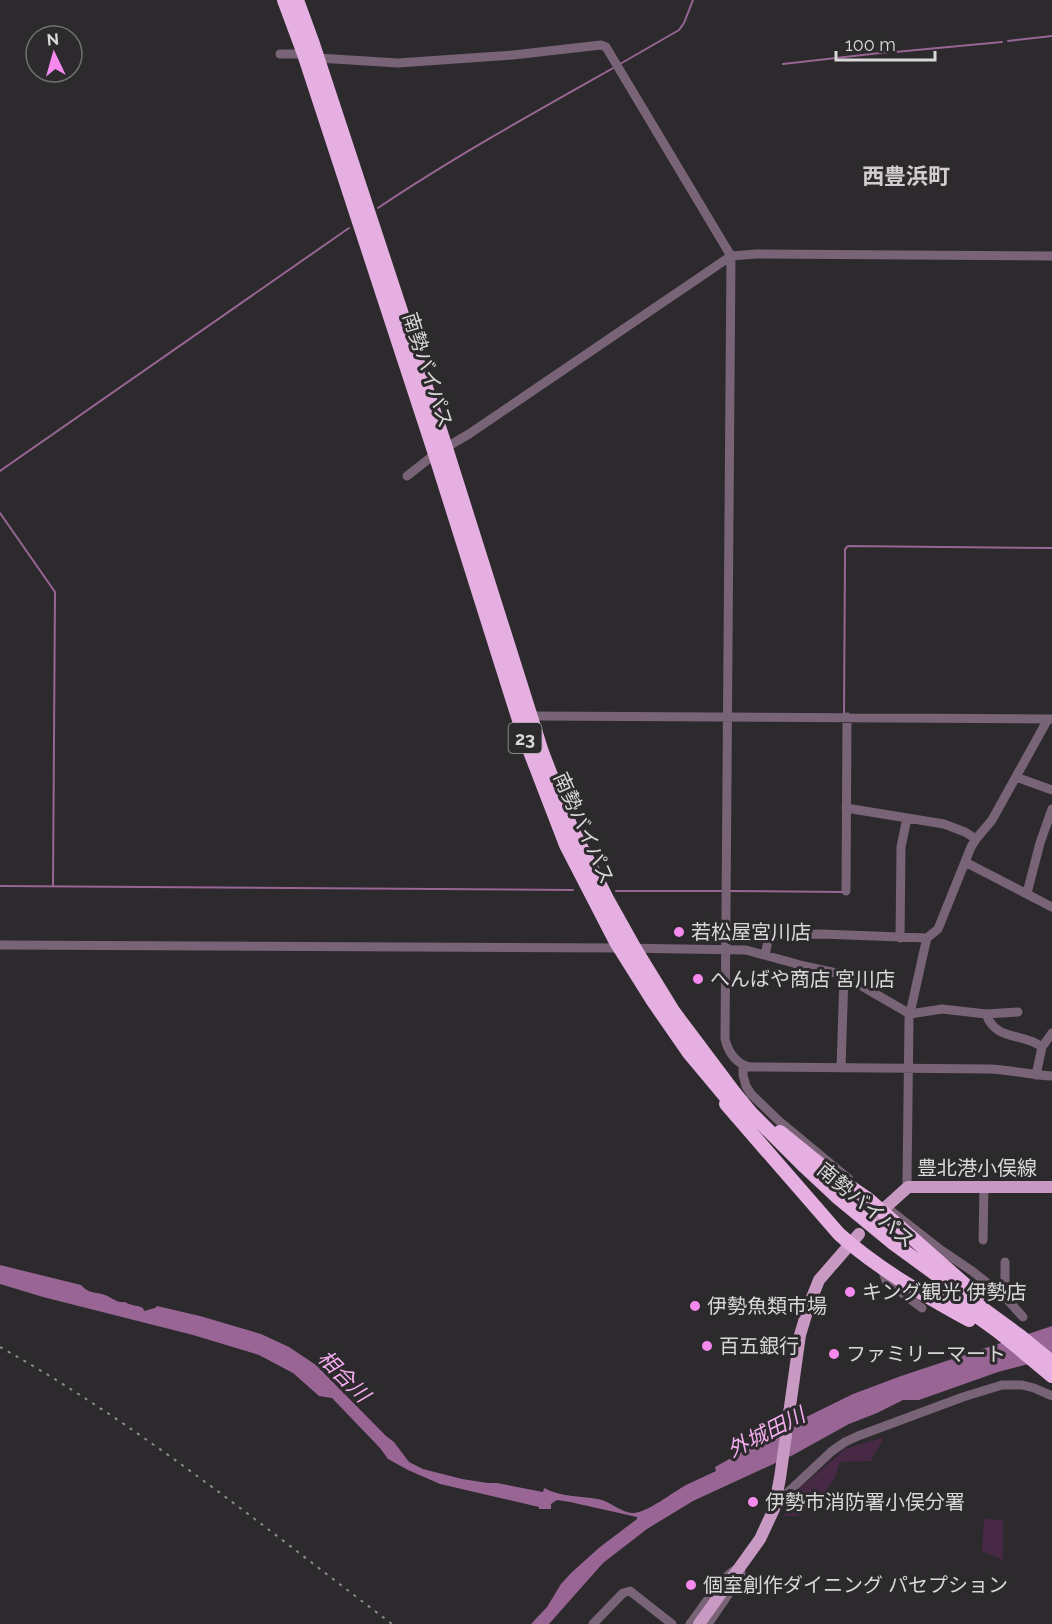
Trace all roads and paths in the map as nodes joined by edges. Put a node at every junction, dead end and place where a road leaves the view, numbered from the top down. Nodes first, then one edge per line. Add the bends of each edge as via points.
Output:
1 (284, 0) edge
2 (297, 0) edge
3 (280, 54) dead end
4 (311, 56) junction
5 (731, 256) junction
6 (1052, 256) edge
7 (441, 451) junction
8 (406, 476) dead end
9 (536, 716) dead end
10 (727, 717) junction
11 (845, 717) junction
12 (1050, 719) edge
13 (1016, 777) junction
14 (1052, 790) edge
15 (846, 808) junction
16 (1052, 809) edge
17 (907, 818) junction
18 (976, 839) junction
19 (965, 862) junction
20 (846, 891) dead end
21 (1027, 893) junction
22 (1052, 907) edge
23 (900, 938) junction
24 (927, 938) junction
25 (0, 945) edge
26 (620, 948) junction
27 (635, 949) junction
28 (726, 950) junction
29 (765, 955) junction
30 (844, 975) junction
31 (1018, 1012) dead end
32 (909, 1014) junction
33 (986, 1014) junction
34 (1052, 1033) edge
35 (1042, 1047) junction
36 (733, 1057) junction
37 (743, 1066) junction
38 (842, 1068) junction
39 (908, 1068) junction
40 (1036, 1075) junction
41 (715, 1076) junction
42 (1052, 1076) edge
43 (984, 1186) junction
44 (908, 1187) junction
45 (1052, 1187) edge
46 (868, 1198) junction
47 (882, 1211) junction
48 (855, 1239) junction
49 (983, 1240) dead end
50 (1005, 1262) dead end
51 (882, 1268) junction
52 (1005, 1297) junction
53 (922, 1308) dead end
54 (1023, 1317) dead end
55 (1010, 1334) junction
56 (1052, 1362) edge
57 (1052, 1371) edge
58 (1052, 1376) edge
59 (1034, 1388) junction
60 (1052, 1396) edge
61 (777, 1497) junction
62 (740, 1568) junction
63 (594, 1624) edge
64 (672, 1624) edge
65 (690, 1624) edge
66 (699, 1624) edge
67 (708, 1624) edge

1 - 4 highway, 南勢バイパス / 23
2 - 4 highway, 南勢バイパス / 23
3 - 4 street
4 - 5 street via 398,63 602,45
4 - 7 highway, 南勢バイパス / 23
5 - 6 street
5 - 7 street
5 - 10 street
7 - 8 street
7 - 26 highway, 南勢バイパス / 23 via 524,736 566,845
7 - 27 highway, 南勢バイパス / 23 via 552,780 571,827
9 - 10 street
10 - 11 street
10 - 28 street
11 - 12 street
11 - 15 street
12 - 13 street
13 - 14 street
13 - 18 street via 992,820
15 - 17 street
15 - 20 street
16 - 21 street
17 - 18 street via 954,827
17 - 23 street via 901,847
18 - 19 street
19 - 21 street
19 - 24 street via 938,929
21 - 22 street
23 - 24 street
23 - 29 street via 769,936
24 - 32 street
25 - 26 street
26 - 27 street
26 - 41 highway, 南勢バイパス / 23 via 689,1053
27 - 28 street
27 - 41 highway, 南勢バイパス / 23
28 - 29 street
28 - 36 street via 725,1040
29 - 30 street
30 - 32 street
30 - 38 street
31 - 33 street
32 - 33 street via 942,1009
32 - 39 street
33 - 35 street via 998,1031
34 - 35 street
35 - 40 street
36 - 37 street
36 - 41 street
37 - 38 street
37 - 46 street via 751,1094
38 - 39 street
39 - 40 street via 1009,1070
39 - 44 street
40 - 42 street
41 - 46 highway via 833,1175
41 - 48 highway via 726,1105 839,1234
41 - 55 highway, 南勢バイパス / 23 via 766,1141 860,1228 887,1251
43 - 44 main road, 豊北港小俣線
43 - 45 main road, 豊北港小俣線
43 - 49 street
44 - 47 main road, 豊北港小俣線
46 - 47 highway
47 - 52 street
47 - 55 highway via 1005,1320
48 - 51 highway
48 - 61 main road via 819,1280 809,1305 800,1335
50 - 52 street
51 - 53 street via 886,1281
51 - 55 highway via 952,1311
52 - 54 street
55 - 56 highway, 南勢バイパス / 23
55 - 58 highway, 南勢バイパス / 23, bridge
57 - 59 street via 1038,1376
59 - 60 street
59 - 61 street via 994,1387 852,1438 832,1451 786,1494
61 - 62 main road via 771,1527
62 - 65 street via 725,1578
62 - 66 main road
62 - 67 street via 739,1579
63 - 64 street via 623,1593 630,1591

